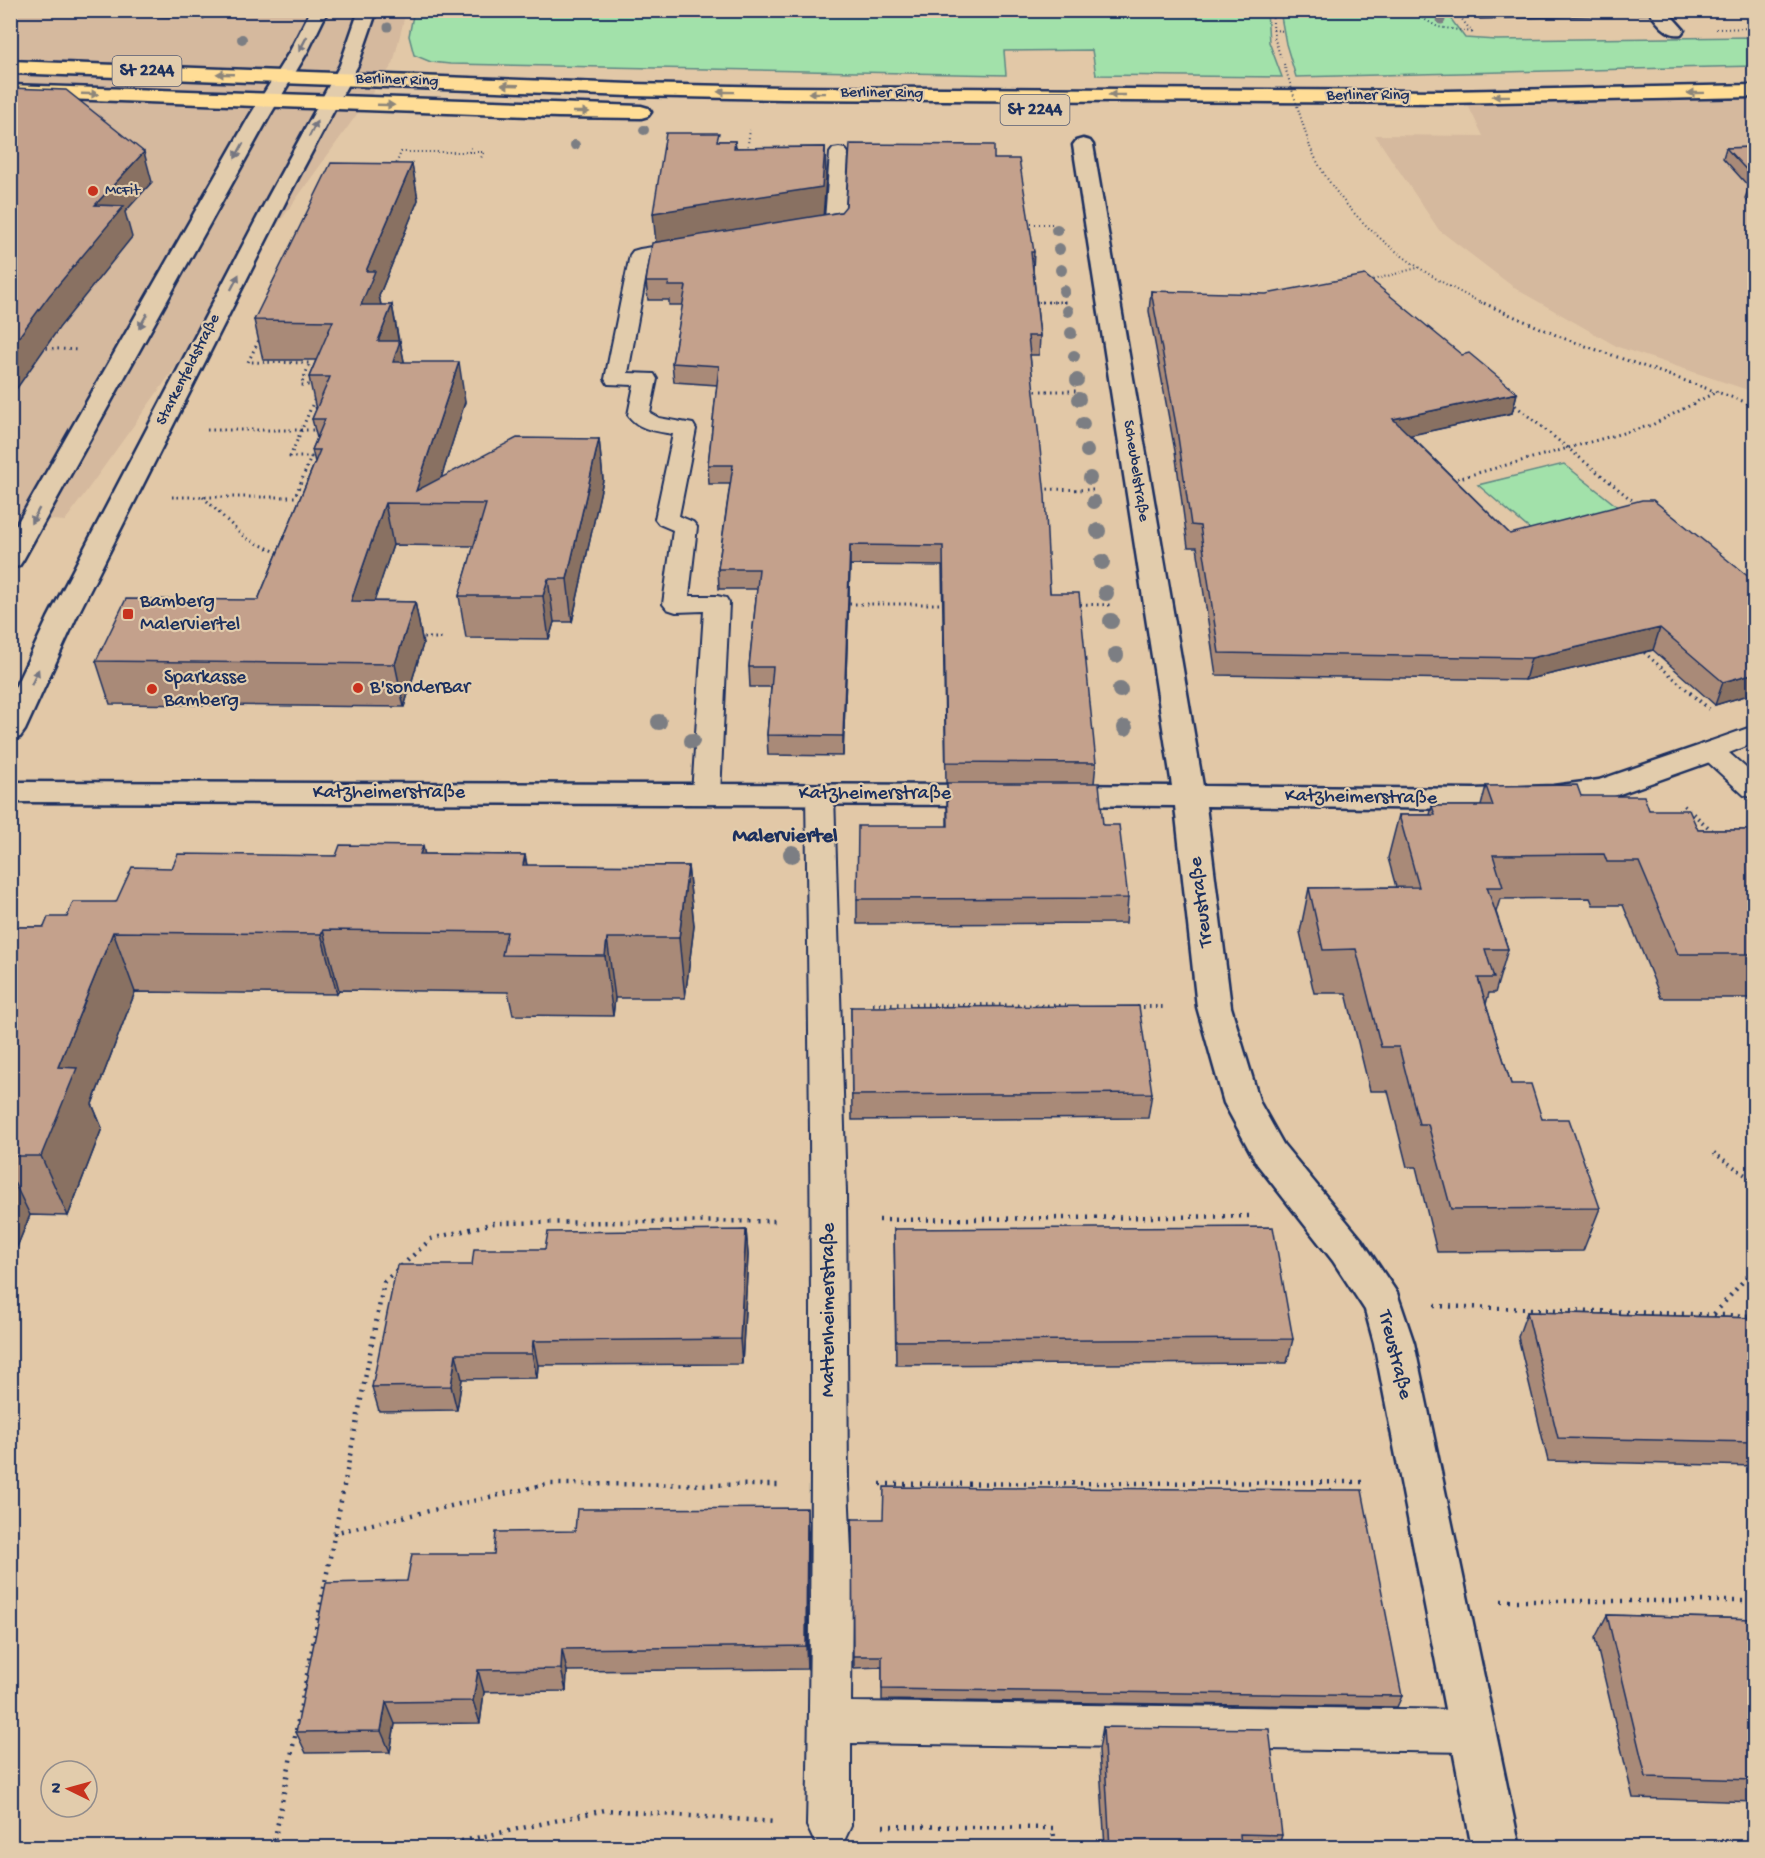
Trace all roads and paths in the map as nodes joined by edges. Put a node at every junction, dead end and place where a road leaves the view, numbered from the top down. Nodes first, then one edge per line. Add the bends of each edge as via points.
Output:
1 (320, 10) edge
2 (368, 10) edge
3 (1272, 10) edge
4 (1408, 10) edge
5 (1455, 10) edge
6 (1656, 10) edge
7 (1273, 30) junction
8 (1675, 30) dead end
9 (1284, 31) dead end
10 (10, 67) edge
11 (283, 76) junction
12 (340, 79) junction
13 (10, 91) edge
14 (1755, 91) edge
15 (268, 101) junction
16 (327, 103) junction
17 (1755, 106) edge
18 (779, 111) dead end
19 (663, 112) dead end
20 (750, 125) dead end
21 (1083, 145) dead end
22 (482, 146) dead end
23 (747, 150) edge
24 (470, 152) junction
25 (839, 153) dead end
26 (481, 158) dead end
27 (393, 170) edge
28 (1024, 224) edge
29 (1095, 224) junction
30 (788, 231) edge
31 (709, 244) edge
32 (1417, 268) junction
33 (1367, 281) edge
34 (1108, 302) junction
35 (1024, 303) edge
36 (264, 330) edge
37 (33, 348) edge
38 (125, 353) junction
39 (1027, 391) edge
40 (1122, 391) junction
41 (1718, 391) junction
42 (1505, 398) edge
43 (1755, 405) edge
44 (158, 429) junction
45 (302, 430) junction
46 (324, 430) edge
47 (1571, 449) junction
48 (1034, 489) edge
49 (1459, 489) edge
50 (1138, 490) junction
51 (124, 496) junction
52 (202, 497) junction
53 (295, 497) junction
54 (306, 497) edge
55 (1644, 510) edge
56 (284, 555) edge
57 (10, 560) edge
58 (834, 604) edge
59 (952, 604) edge
60 (1066, 604) edge
61 (1157, 605) junction
62 (406, 638) edge
63 (442, 638) dead end
64 (1636, 645) edge
65 (10, 730) edge
66 (1749, 737) edge
67 (1710, 751) junction
68 (1647, 775) junction
69 (1755, 789) edge
70 (10, 792) edge
71 (706, 794) junction
72 (820, 794) junction
73 (1189, 795) junction
74 (1719, 836) edge
75 (825, 1004) junction
76 (1072, 1006) edge
77 (1131, 1007) edge
78 (1214, 1007) junction
79 (1714, 1153) dead end
80 (1755, 1181) edge
81 (1317, 1216) junction
82 (752, 1221) dead end
83 (829, 1221) junction
84 (1755, 1269) edge
85 (1383, 1305) junction
86 (1714, 1315) junction
87 (1755, 1316) edge
88 (1422, 1481) junction
89 (829, 1485) junction
90 (333, 1533) junction
91 (1446, 1601) junction
92 (1755, 1601) edge
93 (832, 1722) junction
94 (1473, 1731) junction
95 (829, 1826) junction
96 (273, 1848) edge
97 (430, 1848) edge
98 (1055, 1848) edge
99 (1496, 1848) edge

1 -> 11 street
2 - 12 street, Starkenfeldstraße
3 - 7 path
4 - 5 path via 1443,29 1473,33
6 - 8 street
7 - 9 path
7 - 32 path, bridge via 1310,147 1333,192
11 -> 10 main road, Berliner Ring / St 2244
11 - 12 main road, Berliner Ring / St 2244
11 - 15 street
14 -> 12 main road, Berliner Ring / St 2244 via 1448,97 954,94 630,90
12 - 16 street, Starkenfeldstraße
13 -> 15 main road, Berliner Ring / St 2244
15 - 16 main road, Berliner Ring / St 2244
15 -> 38 street
16 -> 19 main road, Berliner Ring / St 2244
44 -> 16 street, Starkenfeldstraße
17 - 18 main road, Berliner Ring / St 2244 via 1443,111
20 - 23 path
21 - 29 street, Scheubelstraße
22 - 24 path via 472,146
24 - 26 path via 484,153
24 - 27 path via 401,152
25 - 30 lane via 834,224
28 - 29 path
29 - 34 street, Scheubelstraße
31 - 71 lane via 640,255 616,379 646,379 639,415 653,424 685,429 667,519 685,527 676,604 717,603
32 - 33 path
32 - 41 path via 1496,312 1563,340
34 - 35 path
34 - 40 street, Scheubelstraße
36 - 45 path via 249,362 310,363 301,385 321,385
37 - 38 path
38 -> 57 street
39 - 40 path
40 - 50 street, Scheubelstraße
41 - 43 path
41 - 47 path via 1652,424
42 - 47 path
44 - 45 path
44 - 51 street, Starkenfeldstraße
45 - 46 path
45 - 53 path via 290,457 311,457
47 - 49 path via 1450,481
47 - 55 path
48 - 50 path
50 - 61 street, Scheubelstraße
51 - 52 path
65 -> 51 street, Starkenfeldstraße
52 - 53 path
52 - 56 path via 245,538
53 - 54 path
58 - 59 path
60 - 61 path
61 - 73 street, Scheubelstraße
62 - 63 path
64 - 66 path
66 - 67 lane
67 - 68 street, Katzheimerstraße
67 - 69 lane
68 - 73 street, Katzheimerstraße via 1603,789 1552,796 1474,799
68 - 74 path
70 - 71 street, Katzheimerstraße
71 - 72 street, Katzheimerstraße
72 - 73 street, Katzheimerstraße
72 - 75 lane, Mattenheimerstraße
73 - 78 street, Treustraße
75 - 76 path
75 - 83 lane, Mattenheimerstraße
77 - 78 path
78 - 81 street, Treustraße via 1242,1103 1270,1154
79 - 80 path
81 - 83 path
81 - 85 street, Treustraße via 1347,1250
82 - 90 path via 494,1223 431,1239 384,1282
83 - 89 lane, Mattenheimerstraße
84 - 86 path
85 - 86 path
85 - 88 street, Treustraße
86 - 87 path
88 - 89 path
88 - 91 street, Treustraße
89 - 90 path via 547,1484
89 - 93 lane, Mattenheimerstraße
90 - 96 path
91 - 92 path
91 - 94 street, Treustraße
93 - 94 lane
93 - 95 lane, Mattenheimerstraße
94 - 99 street, Treustraße
95 - 97 path via 605,1810
95 - 98 path via 1053,1828

